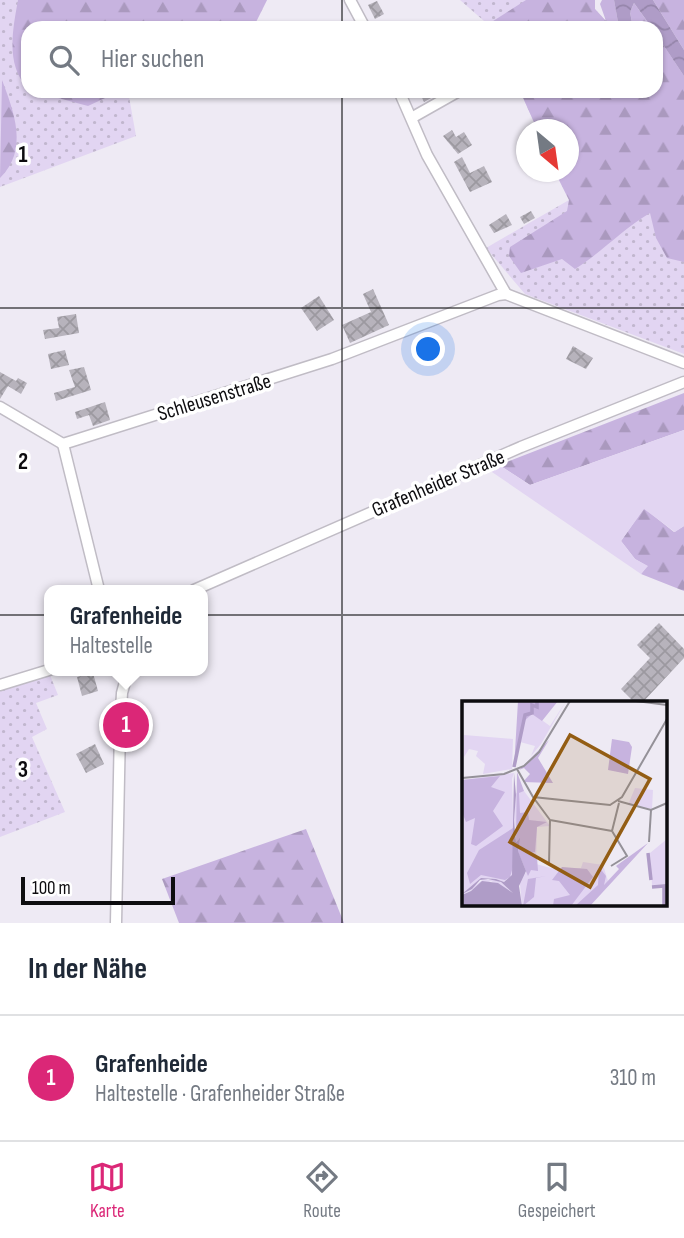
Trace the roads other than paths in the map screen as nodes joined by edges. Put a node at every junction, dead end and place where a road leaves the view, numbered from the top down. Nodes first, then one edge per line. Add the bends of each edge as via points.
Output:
1 (350, 0) edge
2 (361, 21) edge
3 (403, 98) edge
4 (447, 98) edge
5 (413, 117) junction
6 (506, 295) junction
7 (684, 363) edge
8 (684, 382) edge
9 (0, 407) edge
10 (63, 444) junction
11 (98, 585) edge
12 (205, 585) edge
13 (44, 672) edge
14 (127, 676) edge
15 (0, 685) edge
16 (116, 923) edge

1 - 2 street
3 - 5 street
4 - 5 street
5 - 6 street via 427,155
6 - 7 street
6 - 10 street, Schleusenstraße via 321,363
8 - 12 street, Grafenheider Straße
9 - 10 street
10 - 11 street
13 - 15 street
14 - 16 street via 120,716

